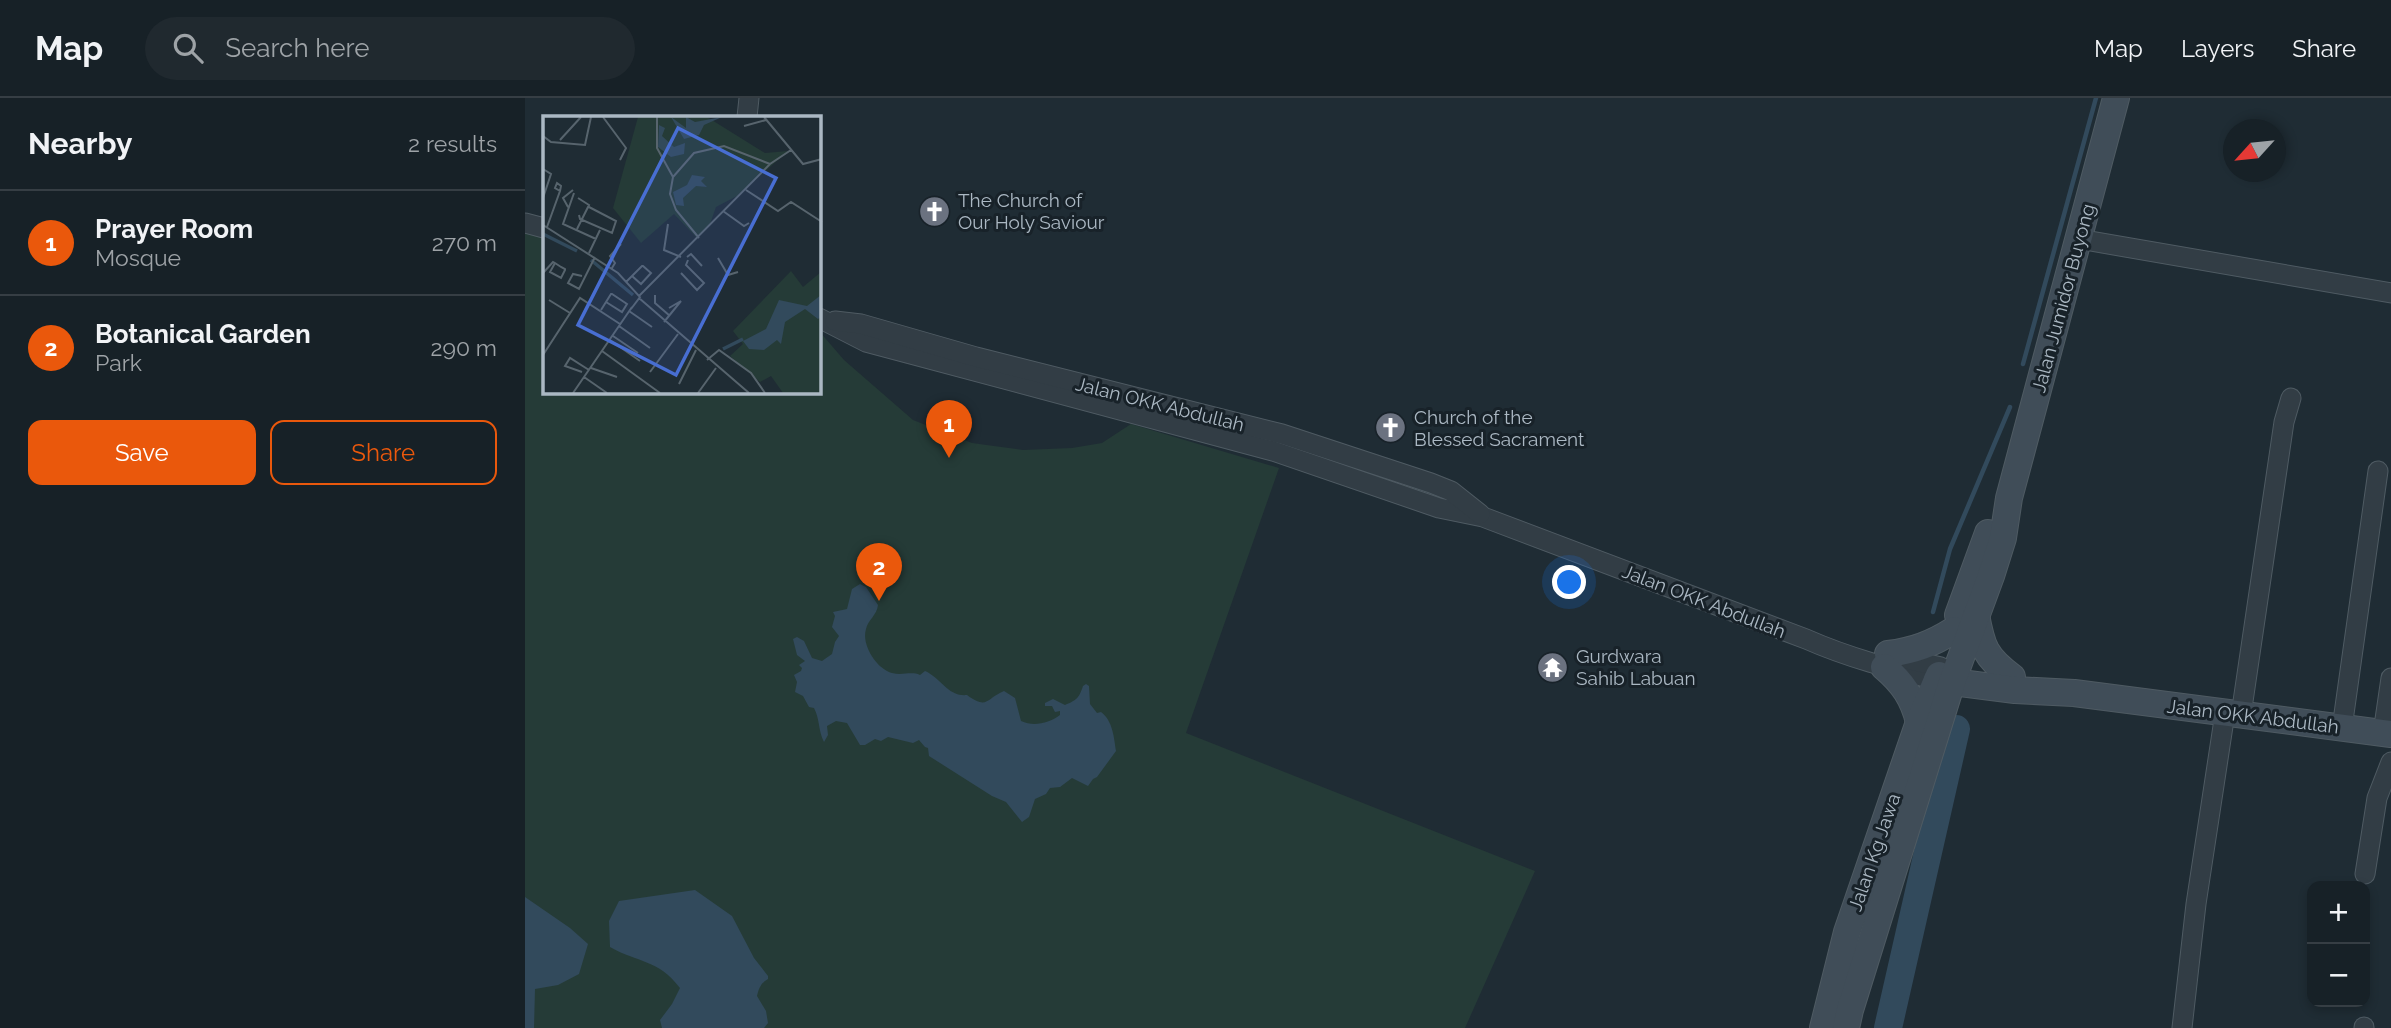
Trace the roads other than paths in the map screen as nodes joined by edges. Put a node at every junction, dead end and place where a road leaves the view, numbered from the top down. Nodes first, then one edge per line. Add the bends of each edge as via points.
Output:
1 (749, 98) edge
2 (2116, 98) edge
3 (747, 116) edge
4 (525, 223) edge
5 (543, 228) edge
6 (2079, 239) junction
7 (2391, 293) edge
8 (821, 319) edge
9 (2291, 398) dead end
10 (2378, 471) dead end
11 (2009, 498) junction
12 (1976, 615) junction
13 (1954, 629) junction
14 (1886, 661) junction
15 (1947, 675) junction
16 (2391, 678) edge
17 (2007, 683) junction
18 (2233, 714) junction
19 (1929, 723) junction
20 (2342, 728) junction
21 (2387, 734) edge
22 (2391, 762) edge
23 (2365, 874) dead end
24 (1823, 1028) edge
25 (1846, 1028) edge
26 (2182, 1028) edge

1 - 3 street
2 - 6 main road, Jalan Jumidor Buyong
4 - 5 street
6 - 7 street
6 - 11 main road, Jalan Jumidor Buyong
8 - 14 street, Jalan OKK Abdullah via 866,342 1273,452 1439,508 1483,517 1838,653
9 - 18 street
10 - 20 street
11 - 12 main road, Jalan Jumidor Buyong via 2003,538
11 - 13 main road, Jalan Jumidor Buyong via 1972,572
12 - 15 main road, Jalan Jumidor Buyong
12 - 17 main road via 1983,647
13 - 14 main road
13 - 15 main road, Jalan Jumidor Buyong
14 - 15 street, Jalan OKK Abdullah
14 - 19 main road
15 - 17 main road, Jalan OKK Abdullah
15 - 19 main road, Jalan Kg Jawa
16 - 21 street
17 - 18 main road, Jalan OKK Abdullah
17 - 19 main road
18 - 20 main road, Jalan OKK Abdullah
18 - 26 street via 2195,913
19 - 24 main road, Jalan Kg Jawa via 1847,932
19 - 25 main road, Jalan Kg Jawa
20 - 21 main road, Jalan OKK Abdullah
22 - 23 street via 2377,798

